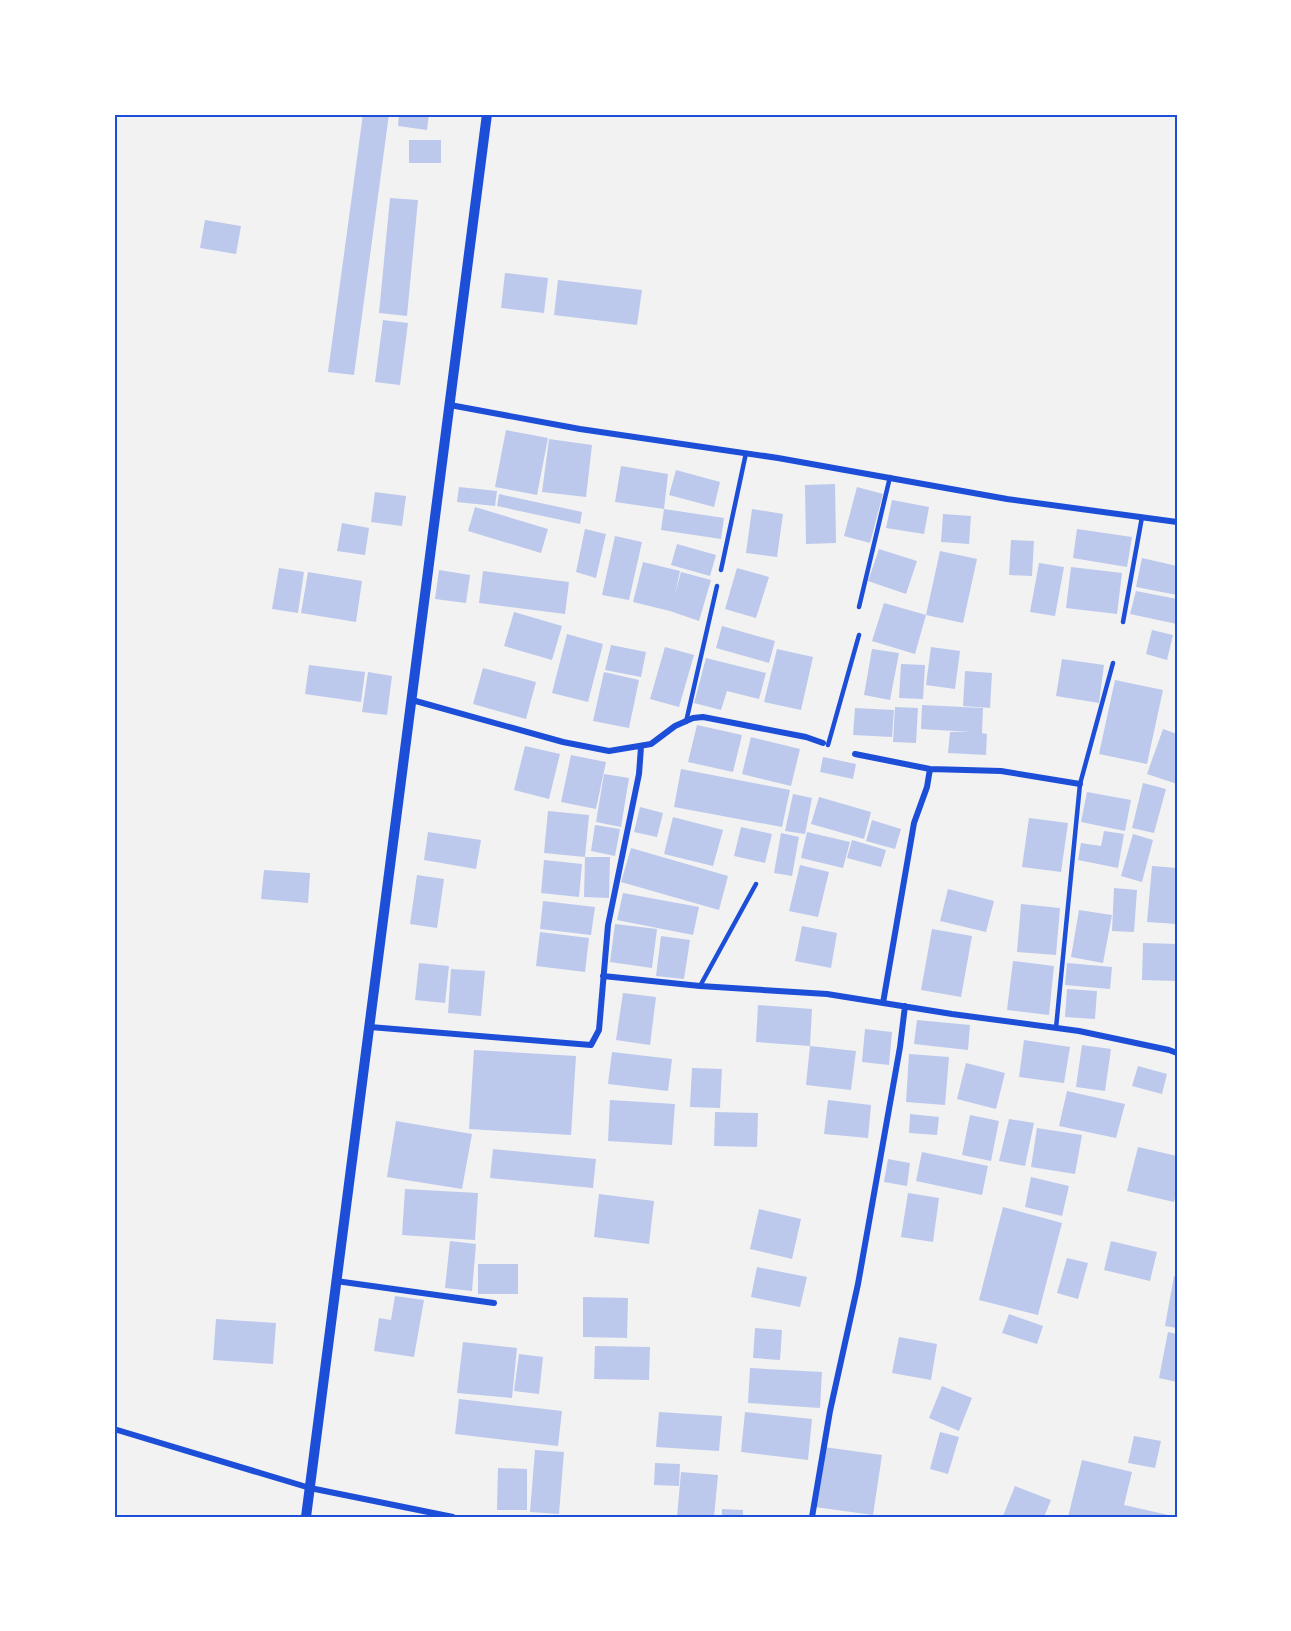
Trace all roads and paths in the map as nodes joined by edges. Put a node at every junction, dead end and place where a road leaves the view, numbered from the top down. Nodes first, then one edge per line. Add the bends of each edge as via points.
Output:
1 (487, 114) edge
2 (450, 405) junction
3 (746, 453) junction
4 (890, 477) junction
5 (1142, 517) junction
6 (1177, 522) edge
7 (721, 570) dead end
8 (717, 586) dead end
9 (860, 607) dead end
10 (1123, 622) dead end
11 (859, 635) dead end
12 (1113, 663) dead end
13 (412, 700) junction
14 (686, 722) junction
15 (826, 744) joint
16 (640, 747) junction
17 (855, 754) dead end
18 (930, 769) junction
19 (1080, 784) junction
20 (756, 884) dead end
21 (603, 976) junction
22 (700, 986) junction
23 (883, 1003) junction
24 (905, 1006) junction
25 (370, 1027) junction
26 (1056, 1028) junction
27 (1177, 1053) edge
28 (336, 1281) junction
29 (494, 1303) dead end
30 (114, 1429) edge
31 (310, 1488) junction
32 (306, 1517) edge
33 (453, 1517) edge
34 (812, 1517) edge

1 - 2 street
2 - 3 street
2 - 13 street
3 - 4 street
3 - 7 lane
4 - 5 street via 1007,499
4 - 9 lane
5 - 6 street
5 - 10 lane
8 - 14 lane
11 - 15 lane
12 - 19 lane
13 - 16 street via 563,742 609,751
13 - 25 street
14 - 15 street via 703,717
14 - 16 street
16 - 21 street via 639,774 608,925
17 - 18 street
18 - 19 street via 1001,771
18 - 23 street via 914,823
19 - 26 lane
20 - 22 lane
21 - 22 street
21 - 25 street via 599,1030 591,1045
22 - 23 street via 827,994
23 - 24 street
24 - 26 street
24 - 34 street via 858,1284
25 - 28 street
26 - 27 street
28 - 29 street
28 - 31 street
30 - 31 street
31 - 32 street
31 - 33 street

